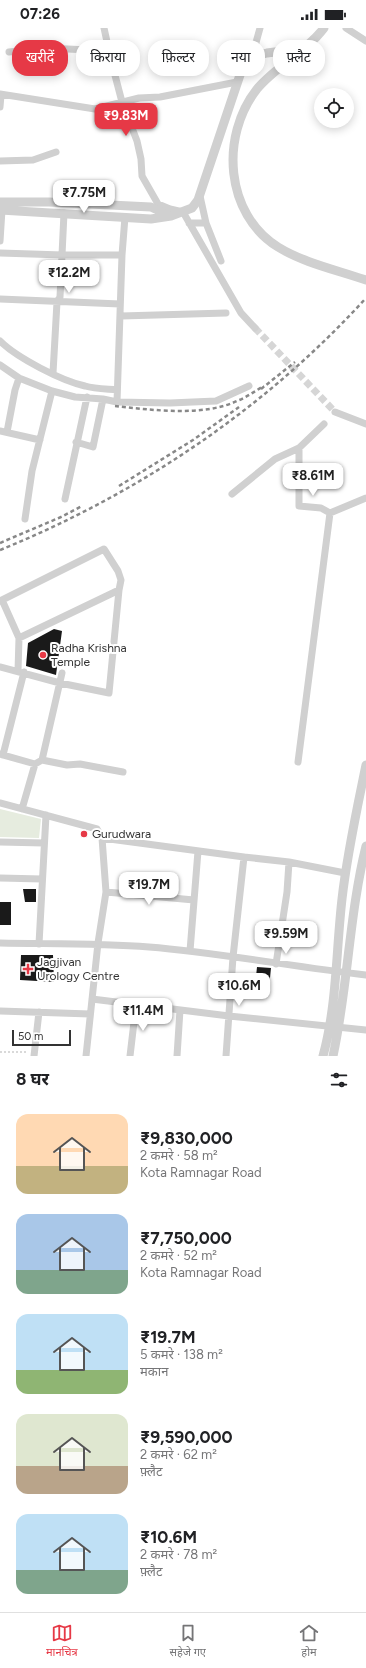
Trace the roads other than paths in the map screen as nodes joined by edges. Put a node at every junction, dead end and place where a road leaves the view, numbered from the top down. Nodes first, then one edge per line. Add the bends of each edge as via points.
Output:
1 (104, 28) edge
2 (260, 28) edge
3 (324, 28) edge
4 (346, 28) edge
5 (107, 40) edge
6 (257, 40) edge
7 (313, 40) edge
8 (366, 42) edge
9 (76, 49) edge
10 (9, 52) dead end
11 (273, 74) edge
12 (115, 76) edge
13 (239, 76) edge
14 (237, 82) junction
15 (1, 95) edge
16 (122, 102) junction
17 (0, 107) edge
18 (56, 152) dead end
19 (0, 161) edge
20 (200, 196) junction
21 (1, 207) edge
22 (183, 212) junction
23 (64, 213) junction
24 (171, 216) junction
25 (125, 217) junction
26 (189, 223) junction
27 (206, 223) junction
28 (0, 241) edge
29 (0, 252) edge
30 (63, 255) junction
31 (122, 255) junction
32 (222, 261) dead end
33 (366, 280) edge
34 (0, 299) edge
35 (57, 302) junction
36 (120, 304) junction
37 (226, 313) dead end
38 (121, 316) junction
39 (255, 328) tunnel mouth
40 (0, 341) edge
41 (0, 365) edge
42 (52, 373) junction
43 (19, 378) junction
44 (249, 386) dead end
45 (117, 390) junction
46 (52, 391) junction
47 (87, 397) junction
48 (103, 399) junction
49 (117, 402) junction
50 (335, 412) tunnel mouth
51 (324, 424) dead end
52 (366, 424) edge
53 (4, 432) edge
54 (40, 440) junction
55 (76, 442) junction
56 (299, 448) junction
57 (232, 494) dead end
58 (366, 498) edge
59 (65, 499) dead end
60 (330, 513) junction
61 (25, 518) dead end
62 (119, 590) junction
63 (1, 600) edge
64 (19, 638) junction
65 (0, 667) edge
66 (21, 672) junction
67 (62, 674) dead end
68 (60, 683) junction
69 (2, 754) edge
70 (42, 760) junction
71 (298, 762) dead end
72 (35, 764) junction
73 (366, 764) edge
74 (123, 772) dead end
75 (0, 803) edge
76 (22, 809) junction
77 (46, 815) junction
78 (102, 838) junction
79 (0, 842) edge
80 (44, 842) junction
81 (366, 846) edge
82 (198, 851) junction
83 (244, 858) junction
84 (289, 862) junction
85 (345, 873) junction
86 (0, 878) edge
87 (42, 879) junction
88 (106, 892) junction
89 (194, 900) junction
90 (0, 943) edge
91 (98, 943) junction
92 (39, 944) junction
93 (190, 951) junction
94 (233, 957) junction
95 (276, 964) junction
96 (335, 971) junction
97 (346, 973) junction
98 (366, 975) edge
99 (92, 999) junction
100 (136, 1005) junction
101 (180, 1010) junction
102 (0, 1011) edge
103 (39, 1012) junction
104 (90, 1014) junction
105 (229, 1016) junction
106 (335, 1028) junction
107 (366, 1030) edge
108 (34, 1054) edge
109 (86, 1056) edge
110 (130, 1056) edge
111 (177, 1056) edge
112 (226, 1056) edge
113 (323, 1056) edge
114 (333, 1056) edge

1 - 5 street
2 - 6 street
3 - 7 street
4 - 8 street
9 - 10 street via 47,48
11 - 33 street via 258,88 244,108 236,130 233,171 237,191 250,219 261,233 278,247 301,259
12 - 16 street
13 - 14 street
14 - 16 street
14 - 20 street
15 - 16 street via 95,109
15 - 17 street
16 - 22 street via 137,141 142,176 153,196 158,204 170,210
18 - 19 street via 33,160
20 - 22 street via 192,208
20 - 27 street
21 - 23 street
21 - 24 street via 49,202 151,207
21 - 28 street
22 - 24 street
22 - 26 street
23 - 25 street
23 - 30 street
24 - 25 street via 151,219
25 - 31 street
26 - 27 street
26 - 39 street via 241,313
27 - 32 street
29 - 30 street
30 - 31 street
30 - 35 street via 60,297
31 - 36 street
34 - 35 street
35 - 36 street
35 - 42 street
36 - 38 street
37 - 38 street
38 - 45 street
40 - 42 street via 17,355
41 - 43 street
42 - 45 street via 86,387
43 - 46 street
43 - 53 street
44 - 49 street via 216,400 170,403
45 - 49 street
46 - 47 street via 75,397
46 - 54 street
47 - 48 street
47 - 55 street
48 - 49 street
48 - 55 street via 93,447
50 - 52 street
51 - 56 street
53 - 54 street
54 - 61 street via 32,471
55 - 59 street
56 - 57 street via 275,459
56 - 60 street via 299,506 321,508
58 - 60 street
60 - 71 street
62 - 63 street via 121,580 118,571 104,549
62 - 64 street
62 - 68 street via 109,693
63 - 64 street
64 - 66 street
65 - 66 street
66 - 68 street
66 - 69 street
67 - 68 street
68 - 70 street
69 - 72 street
70 - 72 street
70 - 74 street
72 - 76 street
73 - 85 street
75 - 76 street
76 - 77 street
77 - 78 street via 97,829
77 - 80 street
78 - 82 street
78 - 88 street
79 - 80 street
80 - 87 street
81 - 97 street via 349,940
82 - 83 street
82 - 89 street
83 - 84 street
83 - 94 street
84 - 85 street
84 - 95 street via 288,892
85 - 96 street
86 - 87 street
87 - 92 street
88 - 89 street
88 - 91 street
89 - 93 street
90 - 92 street
91 - 92 street
91 - 93 street
91 - 99 street
93 - 94 street
94 - 95 street
94 - 105 street
95 - 96 street
96 - 97 street
96 - 106 street
97 - 98 street
97 - 106 street
99 - 100 street
99 - 104 street
100 - 101 street
100 - 110 street
101 - 105 street
101 - 111 street
102 - 103 street
103 - 104 street
103 - 108 street
104 - 109 street
105 - 106 street
105 - 112 street
106 - 107 street
106 - 113 street
106 - 114 street

